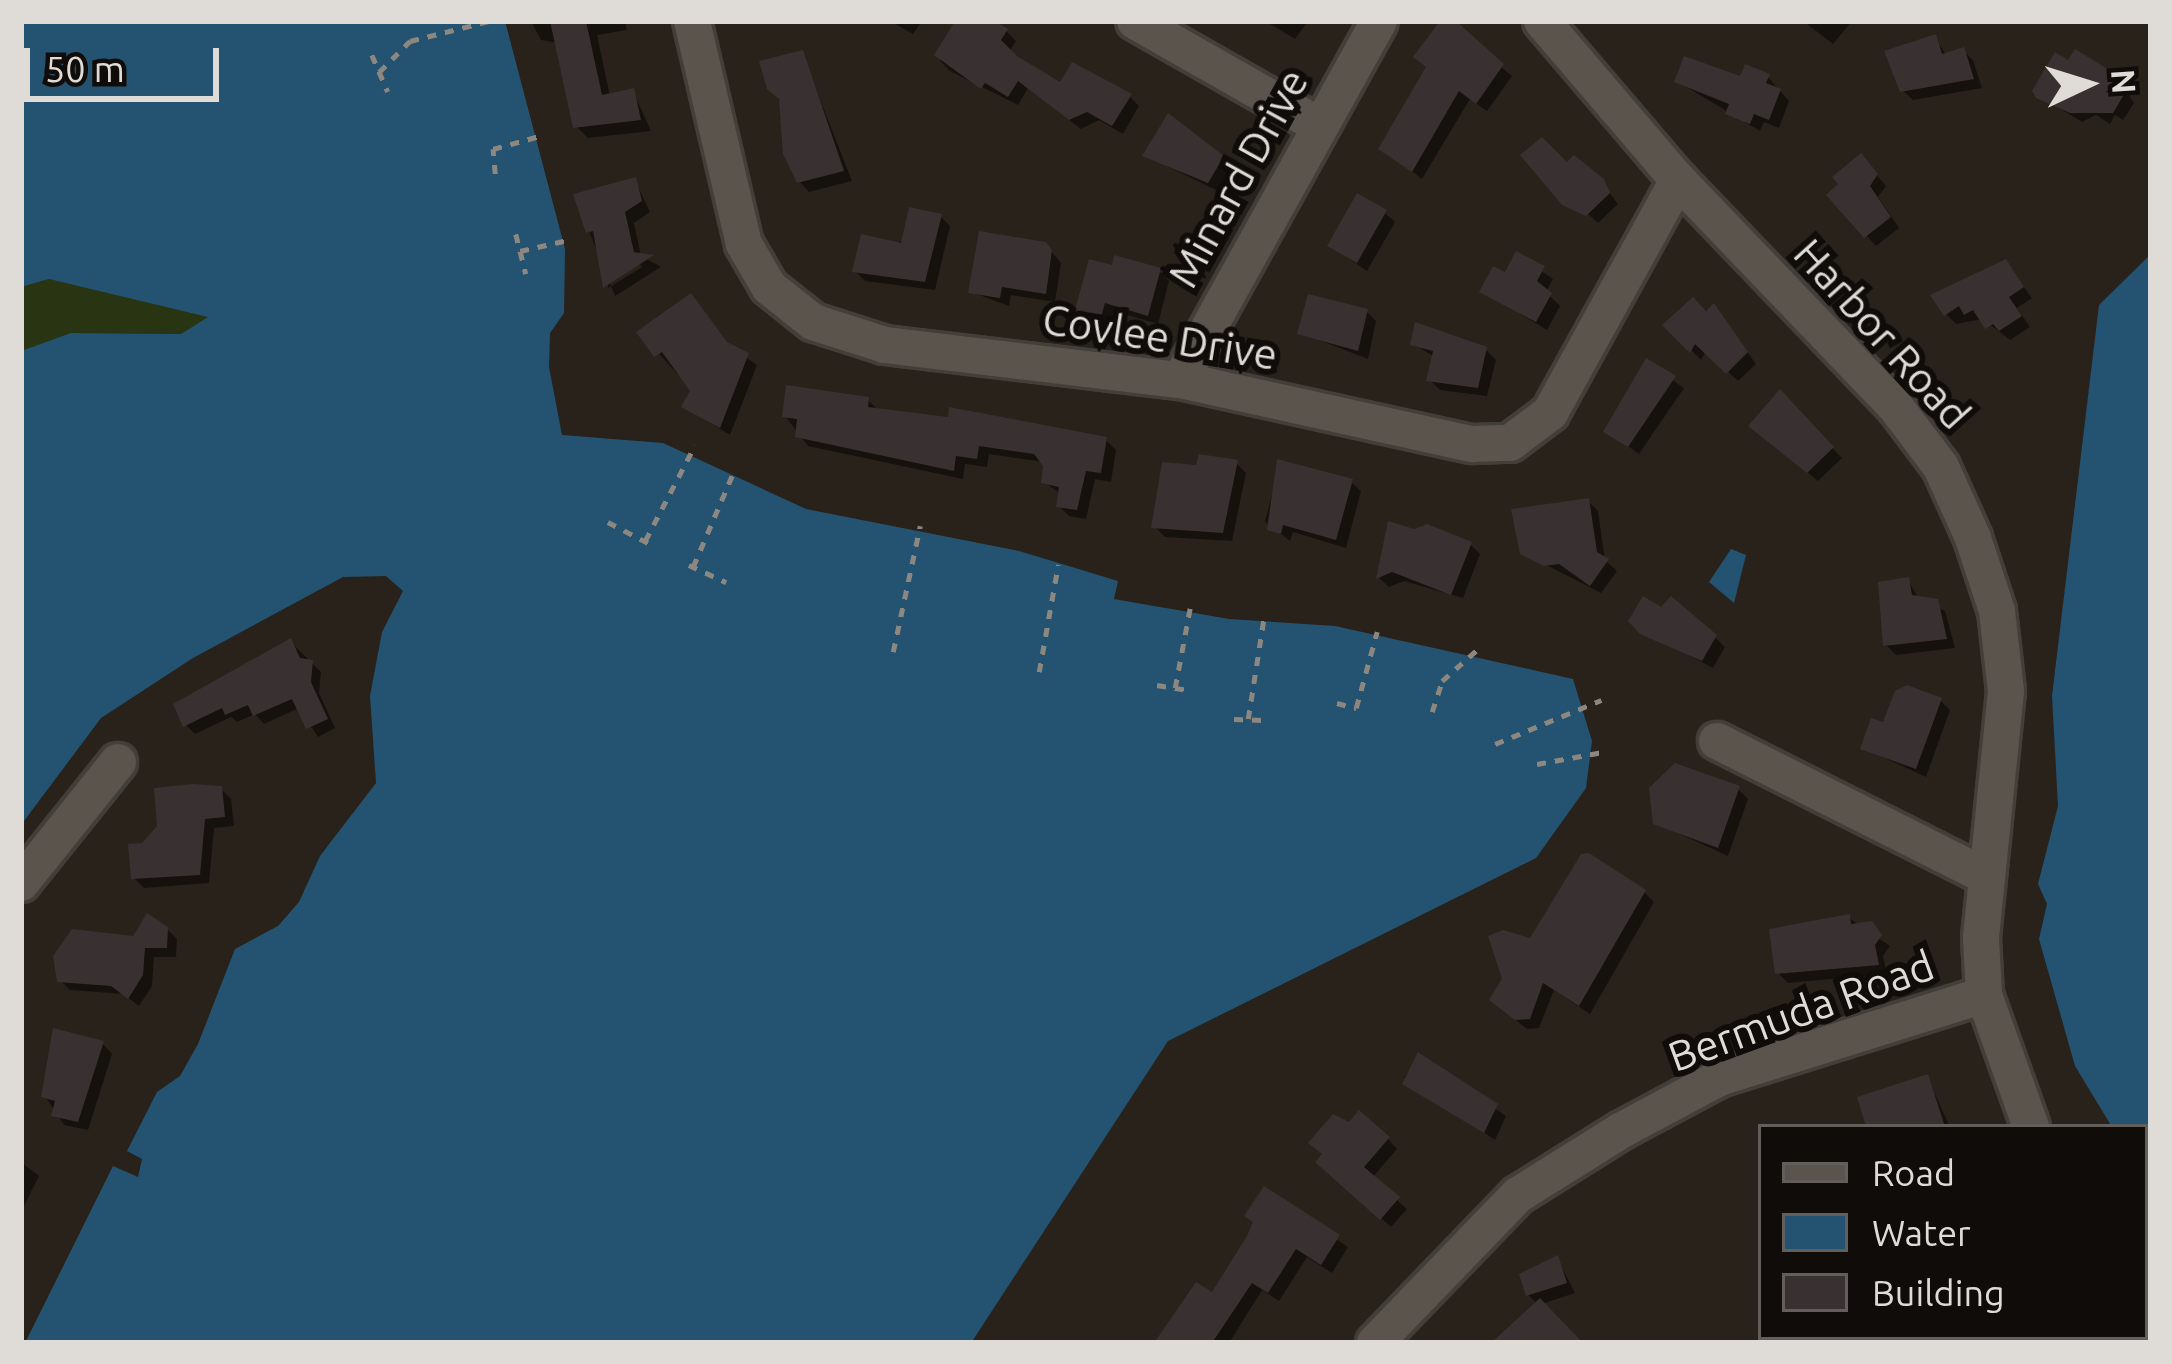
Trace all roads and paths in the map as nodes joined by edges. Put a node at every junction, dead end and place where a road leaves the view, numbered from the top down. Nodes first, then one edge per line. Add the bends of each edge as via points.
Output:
1 (489, 21) edge
2 (692, 21) edge
3 (1136, 21) edge
4 (1379, 21) edge
5 (1542, 21) edge
6 (372, 55) dead end
7 (379, 72) junction
8 (388, 92) dead end
9 (1316, 124) junction
10 (543, 135) dead end
11 (496, 174) dead end
12 (1678, 180) junction
13 (516, 234) dead end
14 (568, 240) dead end
15 (520, 250) junction
16 (526, 274) dead end
17 (1180, 380) junction
18 (695, 445) dead end
19 (734, 471) dead end
20 (608, 522) dead end
21 (920, 526) dead end
22 (644, 541) junction
23 (652, 545) dead end
24 (1058, 566) dead end
25 (726, 582) dead end
26 (1190, 608) dead end
27 (1264, 617) dead end
28 (1376, 632) dead end
29 (1479, 648) dead end
30 (892, 652) dead end
31 (1039, 672) dead end
32 (1157, 685) dead end
33 (1175, 688) junction
34 (1187, 690) dead end
35 (1601, 700) dead end
36 (1337, 703) dead end
37 (1432, 712) dead end
38 (1234, 719) dead end
39 (1248, 719) junction
40 (1264, 720) dead end
41 (1717, 741) dead end
42 (1495, 744) dead end
43 (1603, 752) dead end
44 (118, 762) dead end
45 (1537, 764) dead end
46 (1987, 877) junction
47 (21, 883) edge
48 (1984, 995) junction
49 (2030, 1124) edge
50 (1375, 1343) edge

1 - 7 path via 410,41
2 - 17 street, Covlee Drive via 744,244 769,287 813,322 885,345
3 - 9 street
4 - 9 street, Minard Drive
5 - 12 street, Harbor Road
6 - 7 path
7 - 8 path
9 - 17 street, Minard Drive
10 - 11 path via 493,149
12 - 17 street, Covlee Drive via 1561,398 1510,443 1472,444
12 - 46 street, Harbor Road via 1895,406 1941,466 1973,538 1997,611 2006,691
13 - 15 path
14 - 15 path
15 - 16 path
18 - 22 path
19 - 25 path via 692,566
20 - 22 path
21 - 30 path
22 - 23 path
24 - 31 path
26 - 33 path
27 - 39 path
28 - 36 path via 1356,708
29 - 37 path via 1442,681
32 - 33 path
33 - 34 path
35 - 42 path
38 - 39 path
39 - 40 path
41 - 46 street
43 - 45 path
44 - 47 street
46 - 48 street, Harbor Road
48 - 49 street, Harbor Road
48 - 50 street, Bermuda Road via 1720,1078 1622,1130 1518,1196

